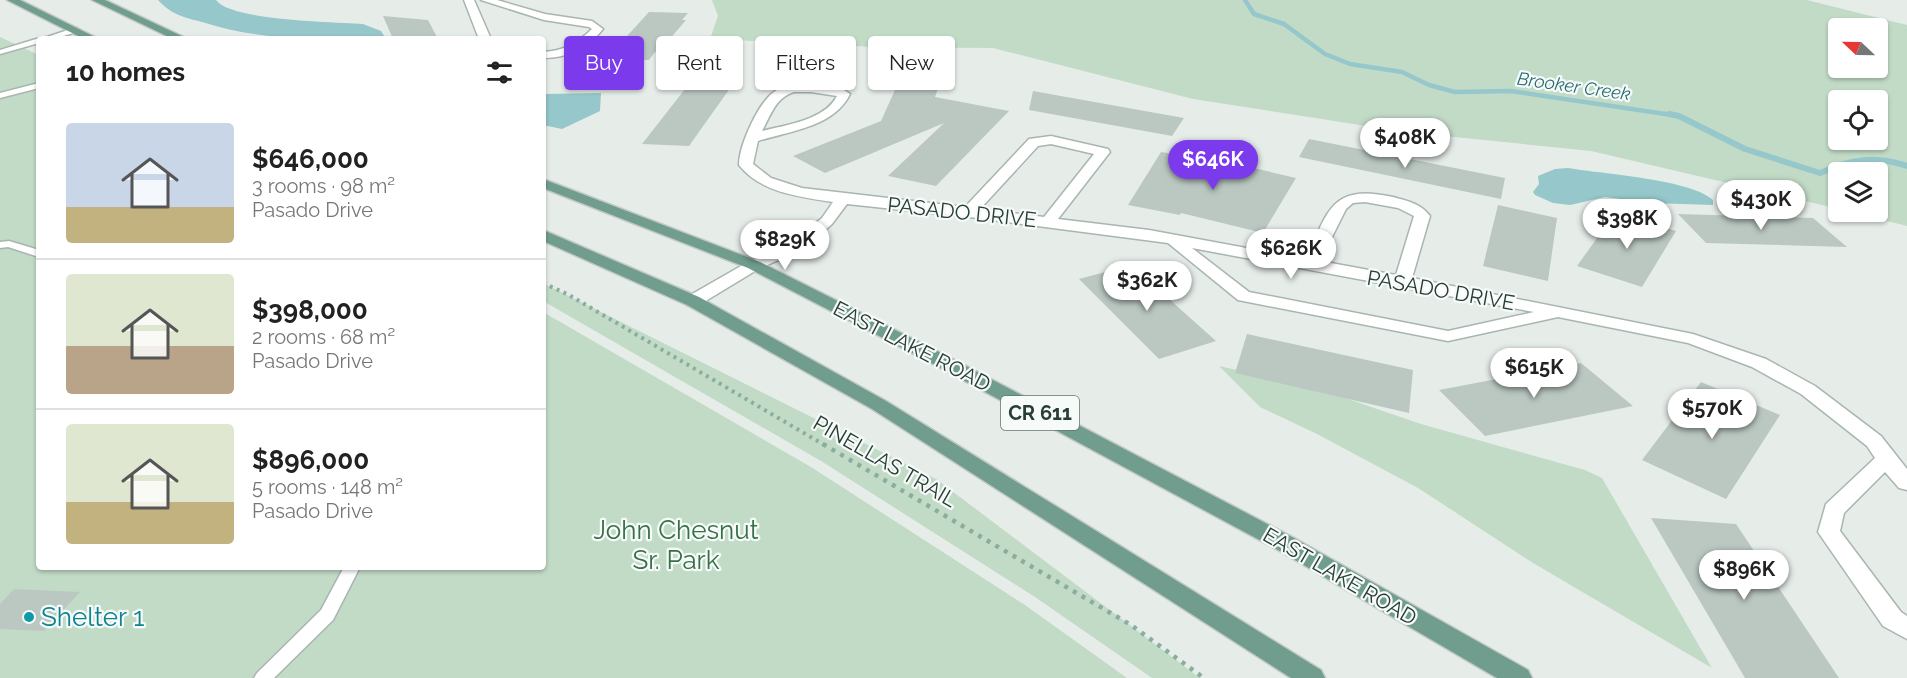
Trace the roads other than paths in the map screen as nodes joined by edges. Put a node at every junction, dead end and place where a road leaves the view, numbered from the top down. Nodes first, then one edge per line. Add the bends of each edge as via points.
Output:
1 (12, 0) edge
2 (97, 0) edge
3 (469, 0) edge
4 (486, 0) edge
5 (74, 30) junction
6 (55, 36) edge
7 (87, 36) edge
8 (175, 36) edge
9 (484, 36) edge
10 (36, 42) edge
11 (0, 52) edge
12 (546, 55) edge
13 (36, 86) edge
14 (0, 96) edge
15 (753, 138) junction
16 (546, 184) edge
17 (843, 199) junction
18 (969, 212) junction
19 (1048, 222) junction
20 (546, 236) edge
21 (1172, 239) junction
22 (0, 245) edge
23 (36, 253) edge
24 (754, 266) junction
25 (1310, 266) junction
26 (1401, 282) junction
27 (693, 301) junction
28 (1557, 312) junction
29 (1886, 459) junction
30 (1907, 483) edge
31 (350, 570) edge
32 (1907, 629) edge
33 (263, 678) edge
34 (1312, 678) edge
35 (1519, 678) edge

1 - 5 main road
2 - 8 main road
3 - 9 street
4 - 12 street via 544,17 592,24 598,29 579,49
5 - 6 lane
5 - 7 main road
10 - 11 lane
13 - 14 lane
15 - 15 street, PASADO DRIVE via 829,115 842,103 844,94 804,89 780,93 768,106
15 - 17 street, PASADO DRIVE via 745,151 746,165 766,181
16 - 24 main road, EAST LAKE ROAD / CR 611
17 - 18 street, PASADO DRIVE
17 - 24 street via 827,221 796,247
18 - 19 street, PASADO DRIVE
18 - 19 street via 1034,142 1051,140 1103,152
19 - 21 street, PASADO DRIVE
20 - 27 main road
21 - 25 street, PASADO DRIVE
21 - 28 street via 1244,296 1448,336
22 - 23 lane
24 - 27 street
24 - 35 main road, EAST LAKE ROAD / CR 611 via 1286,544
25 - 26 street, PASADO DRIVE
25 - 26 street via 1341,204 1354,198 1370,198 1404,205 1418,210 1422,216
26 - 28 street, PASADO DRIVE
27 - 34 main road via 879,405
28 - 29 street, PASADO DRIVE via 1693,339 1759,363 1808,390 1874,441
29 - 30 street, PASADO DRIVE
29 - 32 street via 1834,510 1829,532 1892,618
31 - 33 lane via 327,615

